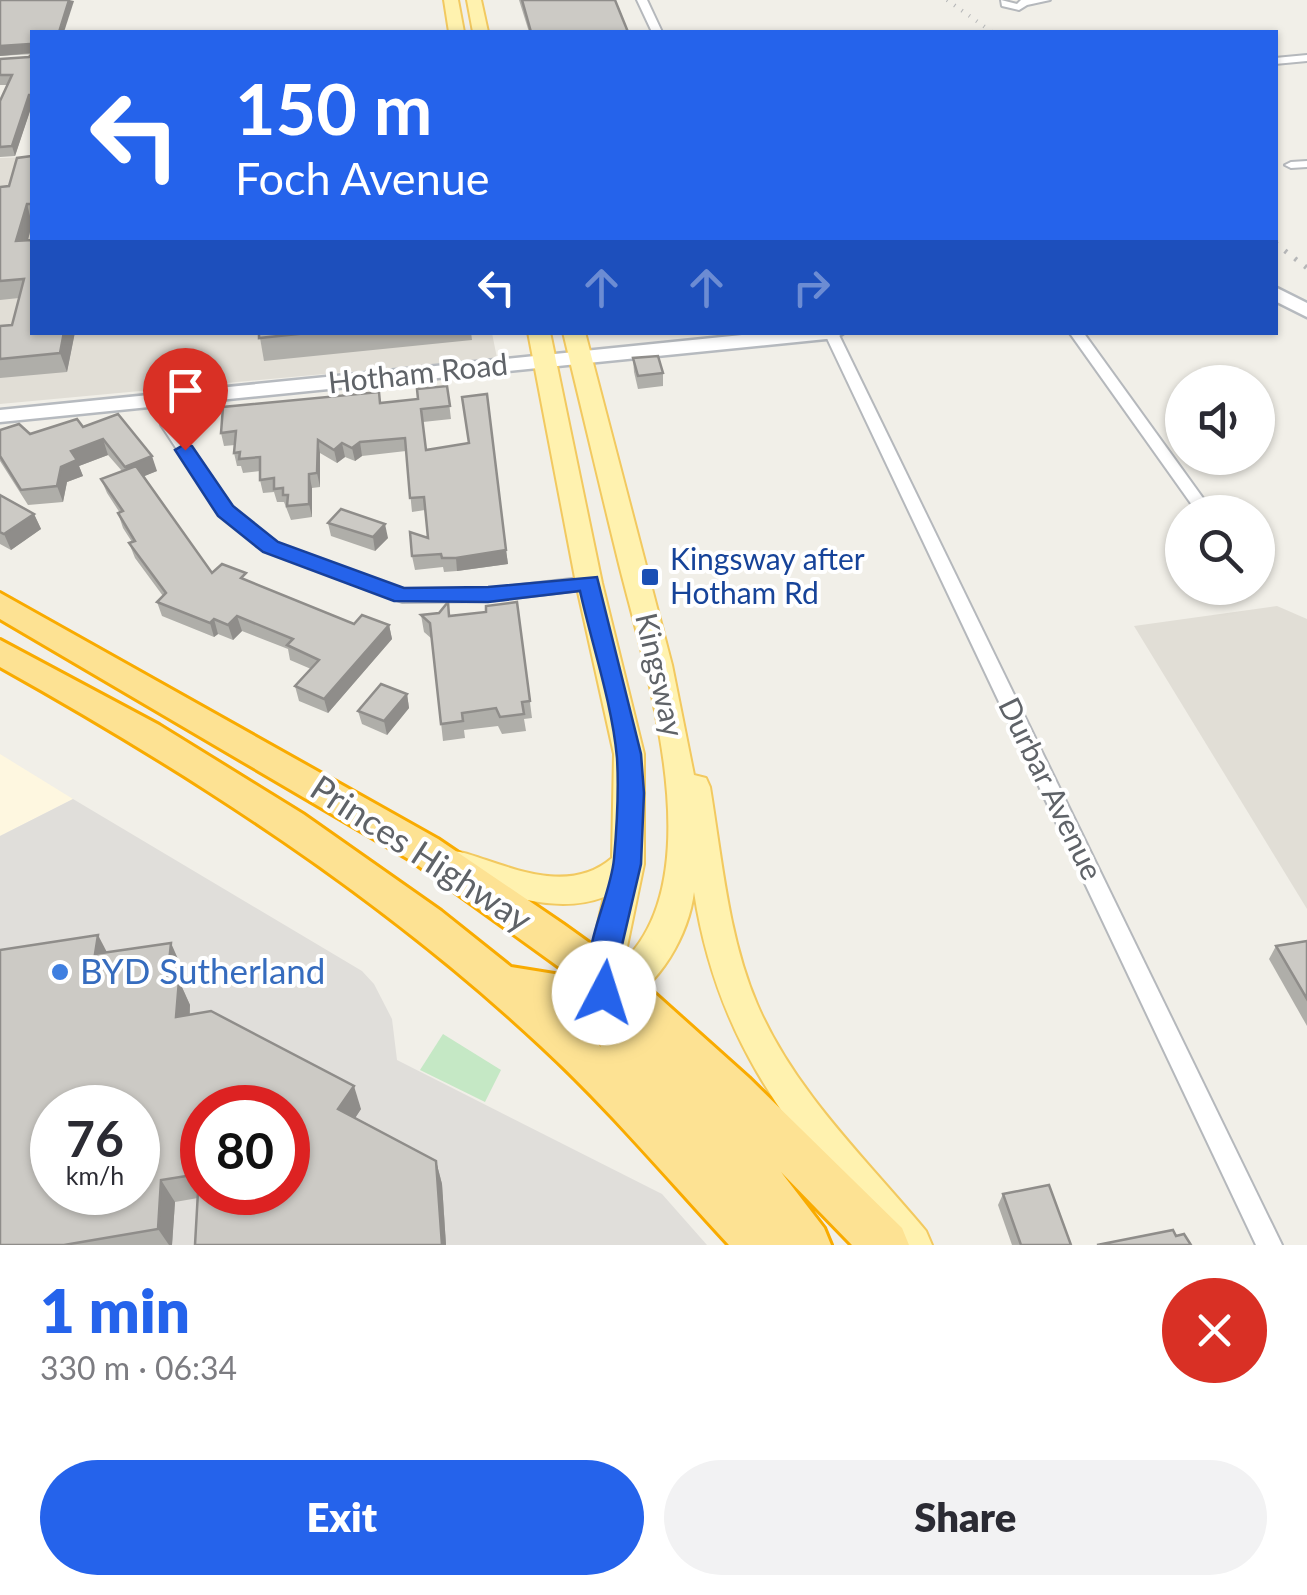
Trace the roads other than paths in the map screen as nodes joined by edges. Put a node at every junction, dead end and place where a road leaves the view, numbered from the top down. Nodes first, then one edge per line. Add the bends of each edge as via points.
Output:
1 (451, 0) edge
2 (474, 0) edge
3 (642, 0) edge
4 (1005, 0) edge
5 (1046, 0) edge
6 (1022, 1) edge
7 (457, 30) edge
8 (481, 30) edge
9 (655, 30) edge
10 (1307, 58) edge
11 (1278, 60) edge
12 (1307, 164) edge
13 (1290, 165) dead end
14 (1278, 295) edge
15 (1307, 311) edge
16 (540, 335) edge
17 (794, 335) edge
18 (834, 335) edge
19 (1078, 335) edge
20 (577, 346) edge
21 (544, 361) junction
22 (164, 400) junction
23 (0, 416) edge
24 (1193, 495) edge
25 (589, 583) junction
26 (0, 604) edge
27 (0, 652) edge
28 (671, 720) junction
29 (437, 858) junction
30 (628, 864) junction
31 (494, 979) junction
32 (609, 986) junction
33 (761, 1245) edge
34 (807, 1245) edge
35 (885, 1245) edge
36 (912, 1245) edge
37 (1269, 1245) edge

1 - 7 main road
2 - 8 main road
3 - 9 street
4 - 6 street via 1015,7
5 - 6 street
10 - 11 street
12 - 13 street
14 - 15 street
16 - 21 main road, Kingsway
17 - 20 street, Hotham Road
18 - 37 street, Durbar Avenue
19 - 24 street
20 - 21 street, Hotham Road
20 - 28 main road, Kingsway
21 - 22 street, Hotham Road
21 - 25 main road, Kingsway
22 - 23 street, Hotham Road
22 - 25 street via 168,425 226,511 271,547 402,596
25 - 30 main road, Kingsway via 629,754
26 - 29 highway, Princes Highway
27 - 31 highway, Princes Highway via 129,722 302,832
28 - 32 main road, Kingsway via 682,836 678,893 652,960
28 - 36 main road via 694,781 722,949 741,1008 788,1089
29 - 30 main road via 565,892 604,884
29 - 32 highway, Princes Highway
30 - 32 main road, Kingsway
31 - 32 highway via 542,994
31 - 33 highway, Princes Highway via 557,1034
32 - 34 highway via 617,1034 738,1152
32 - 35 highway, Princes Highway via 734,1093

